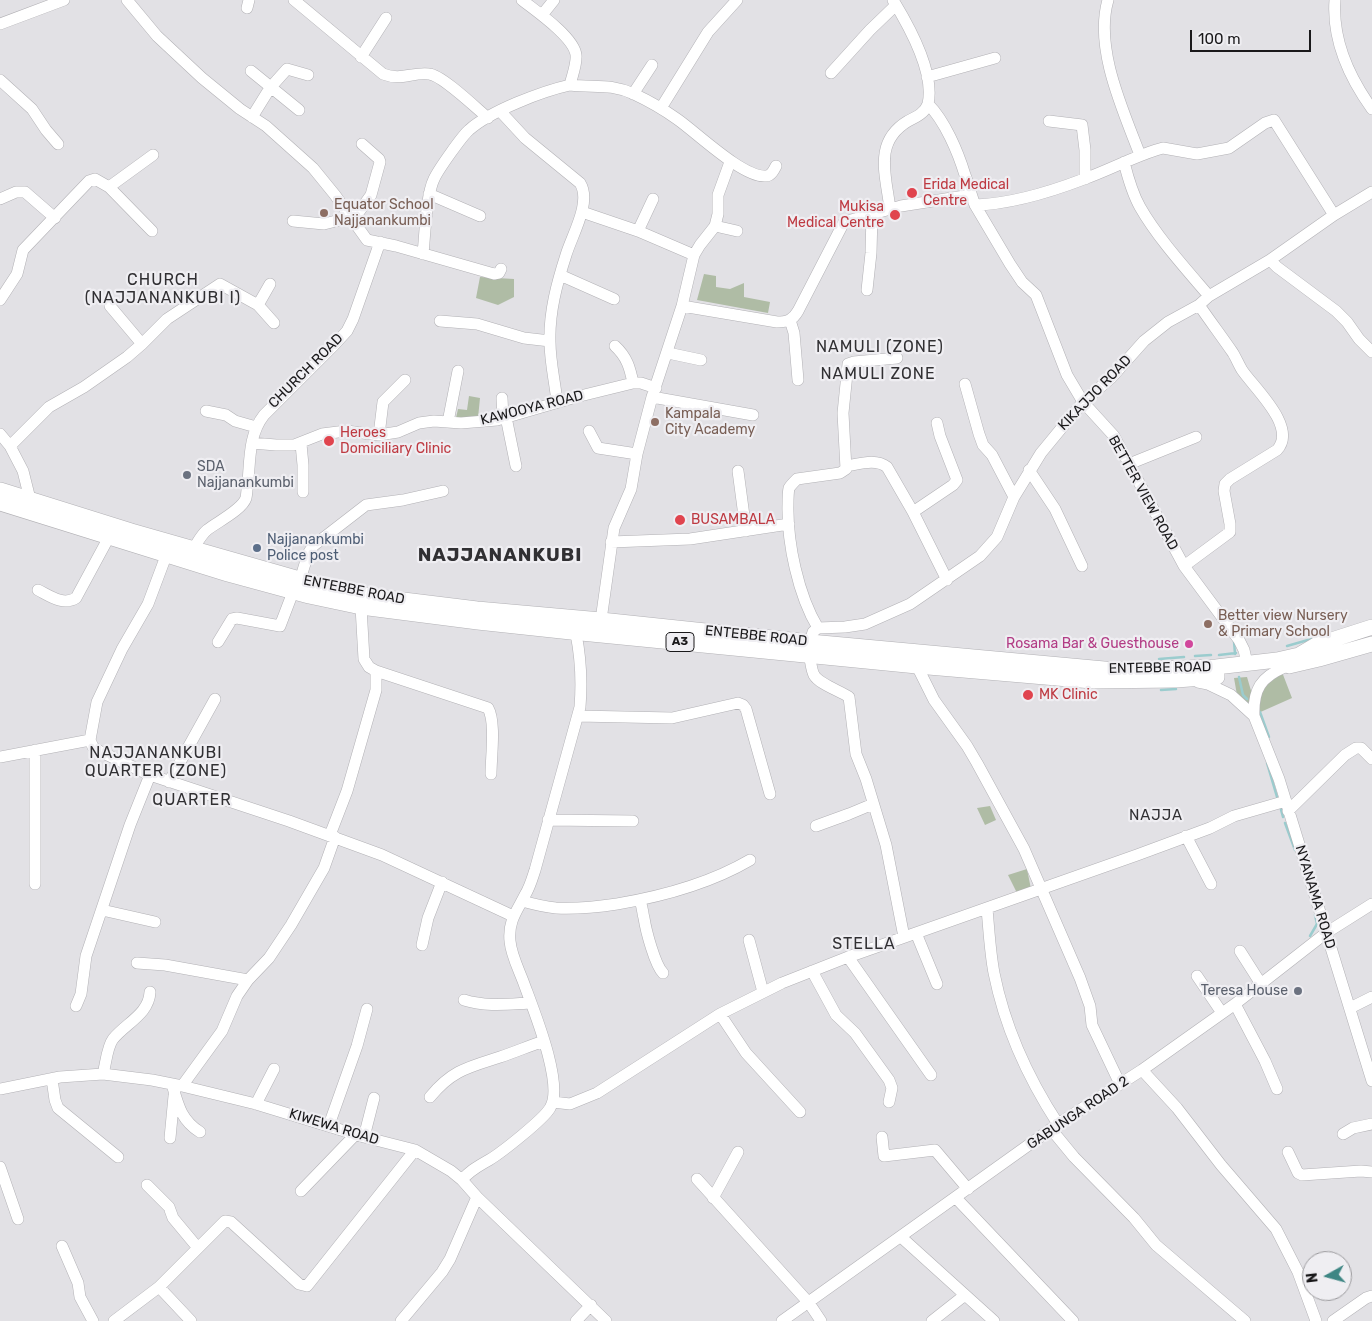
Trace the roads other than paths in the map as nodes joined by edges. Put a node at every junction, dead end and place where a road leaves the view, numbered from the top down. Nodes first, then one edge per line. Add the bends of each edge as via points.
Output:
1 (64, 0) edge
2 (127, 0) edge
3 (294, 0) edge
4 (522, 0) edge
5 (554, 0) edge
6 (737, 0) edge
7 (1108, 0) edge
8 (1335, 0) edge
9 (894, 3) edge
10 (542, 15) junction
11 (386, 18) dead end
12 (0, 24) edge
13 (361, 57) junction
14 (994, 58) dead end
15 (652, 65) dead end
16 (251, 71) dead end
17 (831, 73) dead end
18 (308, 75) dead end
19 (927, 77) junction
20 (0, 80) edge
21 (570, 85) junction
22 (270, 88) junction
23 (633, 94) junction
24 (928, 104) junction
25 (662, 108) junction
26 (1372, 109) edge
27 (299, 110) dead end
28 (500, 112) junction
29 (252, 117) junction
30 (488, 118) junction
31 (1049, 121) dead end
32 (58, 144) dead end
33 (362, 144) dead end
34 (153, 155) dead end
35 (1140, 155) junction
36 (730, 162) junction
37 (1124, 162) junction
38 (776, 166) dead end
39 (1085, 179) junction
40 (110, 187) junction
41 (1372, 192) edge
42 (429, 194) junction
43 (0, 199) edge
44 (654, 199) dead end
45 (973, 200) junction
46 (890, 209) junction
47 (582, 212) junction
48 (872, 214) junction
49 (1334, 215) junction
50 (480, 216) dead end
51 (55, 218) junction
52 (353, 220) junction
53 (293, 221) dead end
54 (715, 226) junction
55 (152, 231) dead end
56 (638, 231) junction
57 (737, 231) dead end
58 (380, 242) junction
59 (422, 254) junction
60 (694, 255) junction
61 (1270, 260) junction
62 (501, 269) dead end
63 (560, 275) junction
64 (270, 284) dead end
65 (867, 290) dead end
66 (1209, 296) junction
67 (614, 299) dead end
68 (0, 300) edge
69 (258, 305) junction
70 (1199, 305) junction
71 (110, 306) dead end
72 (682, 306) junction
73 (790, 320) junction
74 (440, 322) dead end
75 (274, 323) dead end
76 (550, 341) junction
77 (142, 344) junction
78 (615, 346) dead end
79 (1372, 352) edge
80 (668, 353) junction
81 (897, 358) dead end
82 (701, 360) dead end
83 (458, 371) dead end
84 (405, 380) dead end
85 (798, 380) dead end
86 (633, 383) junction
87 (965, 384) dead end
88 (654, 392) junction
89 (502, 398) dead end
90 (557, 402) junction
91 (1083, 402) junction
92 (206, 411) dead end
93 (753, 415) dead end
94 (504, 418) junction
95 (448, 422) junction
96 (937, 423) dead end
97 (256, 426) junction
98 (589, 431) dead end
99 (0, 434) edge
100 (379, 435) junction
101 (1196, 437) dead end
102 (252, 443) junction
103 (300, 444) junction
104 (10, 446) junction
105 (637, 454) junction
106 (1129, 464) junction
107 (516, 466) dead end
108 (847, 466) junction
109 (1030, 470) junction
110 (738, 471) dead end
111 (0, 490) edge
112 (443, 491) dead end
113 (303, 492) dead end
114 (1014, 497) junction
115 (30, 499) junction
116 (0, 503) edge
117 (913, 512) junction
118 (789, 524) junction
119 (746, 531) junction
120 (109, 537) junction
121 (611, 542) junction
122 (194, 549) junction
123 (166, 556) junction
124 (1082, 566) dead end
125 (1184, 566) junction
126 (947, 580) junction
127 (296, 586) junction
128 (38, 590) dead end
129 (361, 607) junction
130 (571, 624) junction
131 (600, 627) junction
132 (822, 628) junction
133 (1372, 628) edge
134 (218, 642) dead end
135 (1372, 644) edge
136 (809, 648) junction
137 (1247, 663) junction
138 (917, 666) junction
139 (1285, 667) junction
140 (376, 671) junction
141 (1176, 680) junction
142 (215, 699) dead end
143 (578, 716) junction
144 (1254, 716) junction
145 (90, 740) junction
146 (35, 750) junction
147 (0, 757) edge
148 (1372, 759) edge
149 (491, 774) dead end
150 (150, 775) junction
151 (169, 782) junction
152 (770, 794) dead end
153 (873, 804) junction
154 (1287, 806) junction
155 (548, 820) junction
156 (633, 821) dead end
157 (816, 826) dead end
158 (332, 836) junction
159 (1186, 836) junction
160 (750, 860) dead end
161 (442, 882) junction
162 (35, 884) dead end
163 (1211, 884) dead end
164 (1042, 890) junction
165 (640, 900) junction
166 (522, 901) junction
167 (1372, 904) edge
168 (987, 909) junction
169 (102, 910) junction
170 (513, 916) junction
171 (155, 922) dead end
172 (916, 933) junction
173 (1326, 933) junction
174 (904, 937) junction
175 (749, 940) dead end
176 (422, 945) dead end
177 (1240, 951) dead end
178 (848, 957) junction
179 (137, 963) dead end
180 (812, 971) junction
181 (664, 973) dead end
182 (1197, 976) dead end
183 (248, 980) junction
184 (937, 984) dead end
185 (1261, 984) junction
186 (150, 992) dead end
187 (763, 992) junction
188 (1372, 997) edge
189 (464, 1000) dead end
190 (531, 1003) junction
191 (1235, 1004) junction
192 (76, 1006) dead end
193 (1350, 1008) junction
194 (367, 1010) dead end
195 (720, 1014) junction
196 (1222, 1014) junction
197 (544, 1041) junction
198 (1369, 1058) edge
199 (274, 1069) dead end
200 (1142, 1070) junction
201 (103, 1074) junction
202 (931, 1076) dead end
203 (52, 1078) junction
204 (1372, 1081) edge
205 (1120, 1084) junction
206 (176, 1088) junction
207 (1277, 1088) dead end
208 (0, 1089) edge
209 (430, 1097) dead end
210 (374, 1098) dead end
211 (553, 1102) junction
212 (889, 1102) dead end
213 (256, 1104) junction
214 (800, 1112) dead end
215 (1372, 1124) edge
216 (329, 1125) junction
217 (1054, 1127) junction
218 (200, 1132) dead end
219 (1343, 1134) dead end
220 (360, 1135) junction
221 (882, 1137) dead end
222 (170, 1138) dead end
223 (415, 1150) junction
224 (738, 1152) dead end
225 (1288, 1152) dead end
226 (118, 1157) dead end
227 (0, 1167) edge
228 (1372, 1172) edge
229 (697, 1179) dead end
230 (462, 1180) junction
231 (146, 1185) dead end
232 (968, 1189) junction
233 (300, 1191) dead end
234 (477, 1197) junction
235 (714, 1198) junction
236 (956, 1198) junction
237 (18, 1219) dead end
238 (901, 1237) junction
239 (62, 1246) dead end
240 (198, 1248) junction
241 (159, 1287) junction
242 (965, 1295) junction
243 (1372, 1296) edge
244 (809, 1303) junction
245 (591, 1305) junction
246 (93, 1321) edge
247 (114, 1321) edge
248 (191, 1321) edge
249 (400, 1321) edge
250 (576, 1321) edge
251 (606, 1321) edge
252 (782, 1321) edge
253 (821, 1321) edge
254 (932, 1321) edge
255 (994, 1321) edge
256 (1073, 1321) edge
257 (1245, 1321) edge
258 (1316, 1321) edge
259 (1333, 1321) edge

1 - 12 street
2 - 29 street via 157,36 202,78
3 - 13 street
4 - 10 street
5 - 10 street
6 - 25 street via 708,32
7 - 35 street via 1104,19 1109,64
8 - 26 street via 1342,52
9 - 17 street
9 - 19 street via 912,34
10 - 21 street via 576,52
11 - 13 street
13 - 30 street via 382,74 397,78 423,74 437,76
14 - 19 street
15 - 23 street
16 - 22 street
18 - 22 street via 287,69
19 - 24 street
20 - 32 street via 32,109
21 - 23 street via 607,86
21 - 28 street
22 - 27 street
22 - 29 street
23 - 25 street
24 - 45 street, BETTER VIEW ROAD via 938,114 950,137
24 - 46 street via 924,112 894,132 887,143 884,165
25 - 36 street
28 - 30 street
28 - 47 street via 525,138 580,183 584,193
29 - 52 street via 313,168
30 - 42 street via 463,137 434,179
31 - 39 street via 1082,125
33 - 52 street via 380,162 370,195
34 - 40 street
35 - 37 street
35 - 49 street via 1163,148 1197,154 1230,148 1274,120
36 - 38 street via 766,176
36 - 54 street via 718,195
37 - 39 street
37 - 66 street via 1140,207
39 - 45 street via 1000,204
40 - 51 street via 95,179 89,181
40 - 55 street
41 - 49 street, KIKAJJO ROAD
42 - 50 street
42 - 59 street
43 - 51 street via 24,192
44 - 56 street
45 - 46 street via 922,202
45 - 91 street, BETTER VIEW ROAD via 1010,264 1036,295 1067,374
46 - 48 street
47 - 56 street
47 - 63 street
48 - 65 street
48 - 73 street via 847,220 840,227 798,311
49 - 61 street, KIKAJJO ROAD
51 - 68 street via 23,250 17,274
52 - 53 street via 324,224
52 - 58 street via 367,240
54 - 57 street
54 - 60 street
56 - 60 street
58 - 59 street
58 - 97 street, CHURCH ROAD via 354,319 347,330
59 - 62 street via 494,274
60 - 72 street
61 - 66 street, KIKAJJO ROAD
61 - 79 street via 1342,316
63 - 67 street
63 - 76 street
64 - 69 street
66 - 70 street, KIKAJJO ROAD
69 - 75 street
69 - 77 street via 220,284 167,319
70 - 91 street, KIKAJJO ROAD via 1156,330 1111,378
70 - 125 street via 1243,372 1265,398 1280,424 1282,442 1277,450 1227,482 1224,491 1230,532
71 - 77 street
72 - 73 street via 777,322
72 - 80 street
73 - 85 street
74 - 76 street via 477,324 524,338
76 - 90 street
77 - 104 street via 84,387 49,407
78 - 86 street via 628,362
80 - 82 street
80 - 88 street
81 - 108 street via 848,364 843,414
83 - 95 street
84 - 100 street via 383,402
86 - 88 street, KAWOOYA ROAD via 641,383
86 - 90 street, KAWOOYA ROAD
87 - 114 street via 979,434
88 - 93 street, KAWOOYA ROAD
88 - 105 street
89 - 94 street
90 - 94 street, KAWOOYA ROAD
91 - 106 street, BETTER VIEW ROAD via 1114,436
91 - 109 street, KIKAJJO ROAD
92 - 97 street
94 - 95 street, KAWOOYA ROAD via 484,422
94 - 107 street
95 - 100 street, KAWOOYA ROAD via 419,423 398,432
96 - 117 street via 957,480
97 - 102 street, CHURCH ROAD
98 - 105 street via 598,448
99 - 104 street
100 - 103 street, KAWOOYA ROAD via 346,431 322,434
101 - 106 street
102 - 103 street
102 - 122 street, CHURCH ROAD via 246,499 201,536
103 - 113 street
104 - 115 street via 23,471
105 - 121 street via 630,489
106 - 125 street, BETTER VIEW ROAD
108 - 117 street via 874,462 884,465
108 - 118 street via 843,472 793,482 789,489
109 - 114 street, KIKAJJO ROAD
109 - 124 street via 1055,509
110 - 119 street
111 - 115 main road, ENTEBBE ROAD / A3
112 - 127 street via 366,505 313,546
114 - 126 street, KIKAJJO ROAD via 994,541 980,556
115 - 122 main road, ENTEBBE ROAD / A3
116 - 120 main road, ENTEBBE ROAD / A3
117 - 126 street
118 - 119 street
118 - 132 street via 805,602 810,615
119 - 121 street via 690,539
120 - 123 main road, ENTEBBE ROAD / A3
120 - 128 street via 76,598 62,601
121 - 131 street
122 - 127 main road, ENTEBBE ROAD / A3
123 - 127 main road, ENTEBBE ROAD / A3
123 - 145 street via 148,604 96,702
125 - 137 street, BETTER VIEW ROAD via 1239,640
126 - 132 street, KIKAJJO ROAD via 910,604 875,621
127 - 129 main road, ENTEBBE ROAD / A3
127 - 130 main road, ENTEBBE ROAD / A3
127 - 134 street via 280,626 243,618 232,619
129 - 130 main road, ENTEBBE ROAD / A3 via 478,622
129 - 140 street via 364,659
130 - 131 main road, ENTEBBE ROAD / A3
130 - 143 street via 576,634 581,670
131 - 136 main road, ENTEBBE ROAD / A3
132 - 136 street via 813,632
133 - 137 main road, ENTEBBE ROAD / A3 via 1316,645 1299,655
135 - 139 main road, ENTEBBE ROAD / A3
136 - 137 main road, ENTEBBE ROAD / A3 via 1115,670 1216,668
136 - 138 main road, ENTEBBE ROAD / A3
136 - 153 street via 818,681 849,697 856,754
138 - 141 main road, ENTEBBE ROAD / A3 via 1092,681
138 - 164 street via 934,700 977,763
139 - 141 main road, ENTEBBE ROAD / A3
139 - 144 street, NYANAMA ROAD via 1272,673 1259,686 1255,694
140 - 149 street via 488,708 492,725
140 - 158 street via 376,690
141 - 144 street, NYANAMA ROAD via 1208,684 1223,690 1238,699
142 - 151 street
143 - 152 street via 672,718 738,702 746,709
143 - 155 street
144 - 154 street, NYANAMA ROAD
145 - 146 street
145 - 150 street via 99,751
146 - 147 street
146 - 162 street
148 - 154 street via 1361,748 1352,751
150 - 151 street
150 - 169 street
151 - 158 street
153 - 157 street
153 - 174 street via 886,845
154 - 159 street via 1234,816
154 - 173 street, NYANAMA ROAD
155 - 156 street
155 - 166 street via 535,870
158 - 161 street
158 - 183 street via 324,868 291,925 269,958
159 - 163 street
159 - 164 street
160 - 165 street via 681,890
161 - 170 street
161 - 176 street
164 - 168 street
164 - 205 street via 1080,978 1090,1006 1092,1025
165 - 166 street via 571,908
165 - 181 street via 654,955
166 - 170 street
167 - 173 street, GABUNGA ROAD 2
168 - 172 street
168 - 217 street via 994,973 1006,1017
169 - 171 street
169 - 192 street via 86,956
170 - 190 street via 510,933 512,951
172 - 174 street
172 - 184 street
173 - 185 street, GABUNGA ROAD 2
173 - 193 street, NYANAMA ROAD
174 - 178 street
175 - 187 street
177 - 185 street
178 - 180 street
178 - 202 street
179 - 183 street
180 - 187 street
180 - 212 street via 836,1015 855,1033 889,1080 892,1088
182 - 196 street
183 - 206 street via 234,1001 222,1031
185 - 191 street, GABUNGA ROAD 2
186 - 201 street via 143,1010 112,1041
187 - 195 street
188 - 193 street
189 - 190 street via 489,1004
190 - 197 street
191 - 196 street, GABUNGA ROAD 2
191 - 207 street
193 - 198 street, NYANAMA ROAD
194 - 216 street
195 - 211 street via 597,1093 570,1104
195 - 214 street via 746,1053
196 - 200 street, GABUNGA ROAD 2
197 - 209 street via 466,1067
197 - 211 street via 554,1082
198 - 204 street, NYANAMA ROAD
199 - 213 street
200 - 205 street, GABUNGA ROAD 2
200 - 258 street via 1276,1229 1298,1272
201 - 203 street, KIWEWA ROAD
201 - 206 street, KIWEWA ROAD
203 - 208 street, KIWEWA ROAD
203 - 226 street via 58,1108
205 - 217 street, GABUNGA ROAD 2
206 - 213 street, KIWEWA ROAD
206 - 218 street via 187,1123
206 - 222 street
210 - 220 street
211 - 230 street via 546,1114
213 - 216 street, KIWEWA ROAD
215 - 219 street
216 - 220 street, KIWEWA ROAD
217 - 232 street, GABUNGA ROAD 2
217 - 257 street via 1074,1157 1156,1245
220 - 223 street, KIWEWA ROAD
220 - 233 street
221 - 232 street via 884,1156 934,1150
223 - 230 street, KIWEWA ROAD
223 - 240 street via 307,1286 299,1284 231,1222 222,1223
224 - 235 street
225 - 228 street via 1298,1173 1302,1174
227 - 237 street
229 - 235 street
230 - 234 street, KIWEWA ROAD
231 - 240 street via 168,1207
232 - 236 street, GABUNGA ROAD 2
234 - 245 street, KIWEWA ROAD
234 - 249 street via 442,1272
235 - 244 street
236 - 238 street, GABUNGA ROAD 2
236 - 256 street
238 - 242 street
238 - 244 street, GABUNGA ROAD 2
239 - 246 street via 78,1283 80,1297
240 - 241 street
241 - 247 street
241 - 248 street
242 - 254 street
242 - 255 street
243 - 259 street
244 - 252 street, GABUNGA ROAD 2
244 - 253 street
245 - 250 street
245 - 251 street, KIWEWA ROAD

